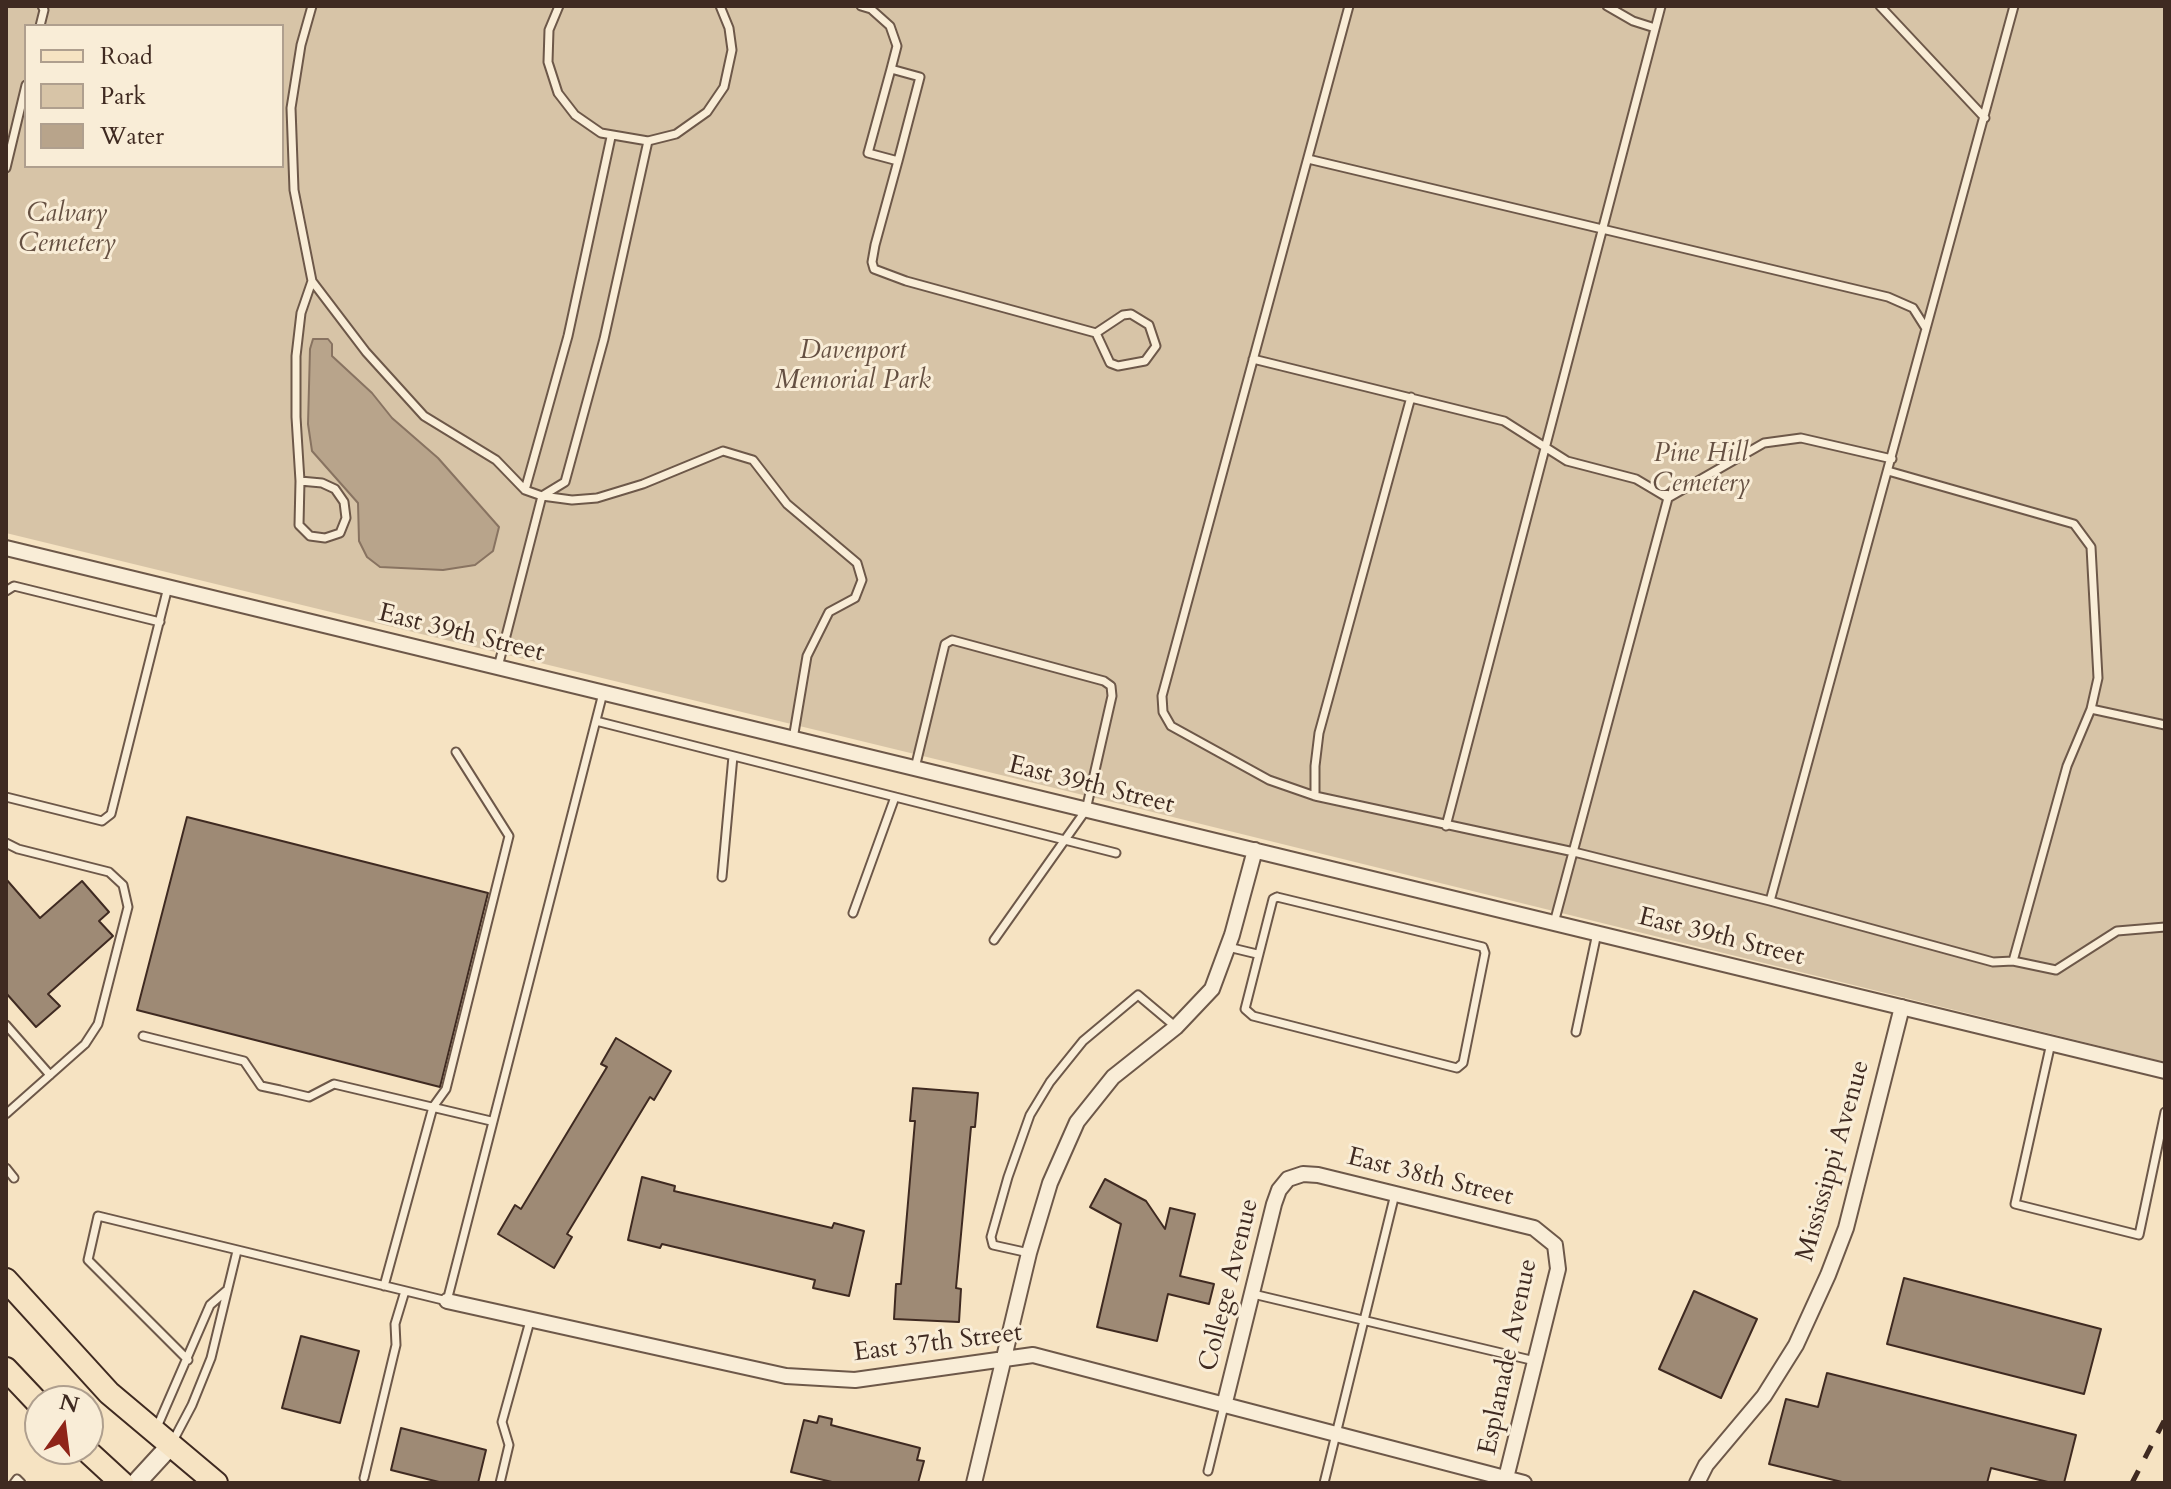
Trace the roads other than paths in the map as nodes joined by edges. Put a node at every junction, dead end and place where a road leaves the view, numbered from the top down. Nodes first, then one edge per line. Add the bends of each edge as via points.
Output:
1 (312, 6) edge
2 (559, 6) edge
3 (720, 6) edge
4 (861, 6) edge
5 (1349, 6) edge
6 (1607, 6) edge
7 (1661, 6) edge
8 (1880, 6) edge
9 (2014, 6) edge
10 (1655, 28) junction
11 (891, 69) junction
12 (24, 93) edge
13 (1985, 118) junction
14 (611, 137) junction
15 (648, 141) junction
16 (1308, 159) junction
17 (898, 161) junction
18 (6, 168) edge
19 (1602, 231) junction
20 (312, 281) junction
21 (1925, 327) junction
22 (1096, 333) junction
23 (1253, 359) junction
24 (1411, 397) junction
25 (1546, 446) junction
26 (1892, 459) junction
27 (1888, 471) junction
28 (300, 481) junction
29 (525, 490) junction
30 (542, 496) junction
31 (1668, 498) junction
32 (6, 548) edge
33 (168, 587) junction
34 (6, 591) edge
35 (160, 622) junction
36 (498, 667) junction
37 (603, 693) junction
38 (2091, 709) junction
39 (596, 721) junction
40 (2165, 725) edge
41 (793, 739) junction
42 (456, 752) dead end
43 (733, 756) junction
44 (915, 768) junction
45 (1315, 796) junction
46 (6, 797) edge
47 (895, 797) junction
48 (1086, 810) junction
49 (1446, 826) junction
50 (1065, 840) junction
51 (6, 843) edge
52 (1255, 850) junction
53 (1574, 852) junction
54 (1116, 853) dead end
55 (722, 877) dead end
56 (1770, 901) junction
57 (853, 913) dead end
58 (1554, 923) junction
59 (2165, 927) edge
60 (1597, 933) junction
61 (994, 940) dead end
62 (1228, 946) junction
63 (1257, 954) junction
64 (2013, 961) junction
65 (1902, 1007) junction
66 (6, 1025) edge
67 (1176, 1027) junction
68 (1576, 1032) dead end
69 (143, 1036) dead end
70 (2051, 1043) junction
71 (2165, 1071) edge
72 (50, 1075) junction
73 (433, 1107) junction
74 (2165, 1112) edge
75 (6, 1114) edge
76 (491, 1121) junction
77 (6, 1168) edge
78 (14, 1178) dead end
79 (1288, 1179) joint
80 (1395, 1194) junction
81 (1555, 1245) joint
82 (237, 1251) junction
83 (1029, 1253) junction
84 (6, 1280) edge
85 (384, 1286) junction
86 (226, 1291) junction
87 (405, 1291) junction
88 (1252, 1294) junction
89 (447, 1301) junction
90 (530, 1321) junction
91 (1364, 1321) junction
92 (1003, 1358) junction
93 (188, 1360) junction
94 (1535, 1361) junction
95 (6, 1369) edge
96 (24, 1388) edge
97 (1224, 1406) junction
98 (1336, 1434) junction
99 (162, 1439) junction
100 (102, 1465) edge
101 (1208, 1471) dead end
102 (364, 1478) dead end
103 (1506, 1478) junction
104 (14, 1483) edge
105 (21, 1483) edge
106 (122, 1483) edge
107 (136, 1483) edge
108 (216, 1483) edge
109 (500, 1483) edge
110 (974, 1483) edge
111 (1324, 1483) edge
112 (1524, 1483) edge
113 (1697, 1483) edge

1 - 20 lane via 291,108 294,190
2 - 14 lane via 549,30 548,62 558,93 575,115
3 - 15 lane via 732,50 724,87 707,112 676,134
4 - 11 lane via 890,26 897,46
5 - 16 lane
6 - 10 lane
7 - 10 lane
8 - 13 lane
9 - 13 lane
10 - 19 lane
11 - 17 lane via 920,77
11 - 17 lane via 868,153
12 - 18 lane
13 - 21 lane
14 - 15 lane
14 - 29 lane via 568,336
15 - 30 lane via 604,339 565,482
16 - 19 lane
16 - 23 lane
17 - 22 lane via 875,245 874,269
19 - 21 lane via 1888,297 1913,308
19 - 25 lane
20 - 28 lane via 301,313 296,356
20 - 29 lane via 424,416 496,460
21 - 26 lane
22 - 22 lane via 1110,363 1118,366 1145,361 1156,346 1149,325 1131,314
23 - 24 lane
23 - 45 lane via 1162,696 1163,712 1171,726 1269,780
24 - 25 lane via 1504,421
24 - 45 lane via 1319,733
25 - 31 lane via 1567,461 1636,479
25 - 49 lane
26 - 27 lane
26 - 31 lane via 1801,438 1764,443
27 - 38 lane via 2074,524 2091,547 2098,678
27 - 56 lane
28 - 28 lane via 299,525 310,536 340,533 346,518 335,489
29 - 30 lane
30 - 36 lane
30 - 41 lane via 597,498 723,451 753,460 787,504 857,563 862,580 855,598 829,612 807,656
31 - 53 lane
32 - 33 street, East 39th Street
33 - 35 lane
33 - 36 street, East 39th Street
34 - 35 lane via 14,586
35 - 46 lane via 111,814 102,821
36 - 37 street, East 39th Street
37 - 39 lane
37 - 41 street, East 39th Street
38 - 40 lane
38 - 64 lane via 2067,766
39 - 43 lane
39 - 76 lane
41 - 44 street, East 39th Street
42 - 73 lane via 509,836 446,1089
43 - 47 lane
43 - 55 lane
44 - 48 street, East 39th Street
44 - 48 lane via 945,644 952,640 1111,686
45 - 49 lane
47 - 50 lane
47 - 57 lane
48 - 50 lane
48 - 52 street, East 39th Street
49 - 53 lane
50 - 54 lane
50 - 61 lane
51 - 72 lane via 109,872 123,885 128,907 98,1024 85,1044
52 - 58 street, East 39th Street
52 - 62 street
53 - 56 lane
53 - 58 lane
56 - 64 lane via 1993,962
58 - 60 street, East 39th Street
59 - 64 lane via 2117,931 2056,970
60 - 65 street, East 39th Street
60 - 68 lane
62 - 63 lane
62 - 67 street via 1212,989
63 - 63 lane via 1245,1009 1253,1016 1457,1068 1463,1063 1483,947 1277,897
65 - 70 street, East 39th Street
65 - 113 street, Mississippi Avenue via 1846,1228 1828,1275 1796,1345 1764,1396
66 - 72 lane
67 - 83 street via 1113,1077 1077,1122 1050,1183
67 - 83 lane via 1138,995 1083,1041 1050,1082 1030,1115 991,1237 993,1245
69 - 73 lane via 244,1061 261,1086 309,1097 334,1084
70 - 71 street, East 39th Street
70 - 74 lane via 2015,1204 2139,1235
72 - 75 lane
73 - 76 lane
73 - 85 lane
76 - 89 lane
77 - 78 lane
79 - 80 street, East 38th Street via 1318,1175
79 - 88 street, College Avenue via 1274,1204
80 - 81 street, East 38th Street via 1534,1228
80 - 91 lane
81 - 94 street, Esplanade Avenue via 1558,1269
82 - 85 lane
82 - 86 lane
82 - 93 lane via 98,1216 88,1260
83 - 92 street
84 - 99 main road via 109,1393
85 - 87 lane
86 - 93 lane via 210,1305
86 - 99 lane via 211,1358 192,1405
87 - 89 lane
87 - 102 lane
88 - 91 lane
88 - 97 street, College Avenue
89 - 90 street, East 37th Street
90 - 92 street, East 37th Street via 786,1376 855,1380
90 - 109 lane via 502,1422 509,1445
91 - 94 lane
91 - 98 lane
92 - 97 street, East 37th Street via 1033,1355
92 - 110 street
93 - 99 lane
94 - 103 street, Esplanade Avenue
95 - 96 main road
97 - 98 street, East 37th Street
97 - 101 lane
98 - 103 street, East 37th Street
98 - 111 lane
99 - 107 street
99 - 108 main road
100 - 106 main road
103 - 112 street, East 37th Street
104 - 105 lane

